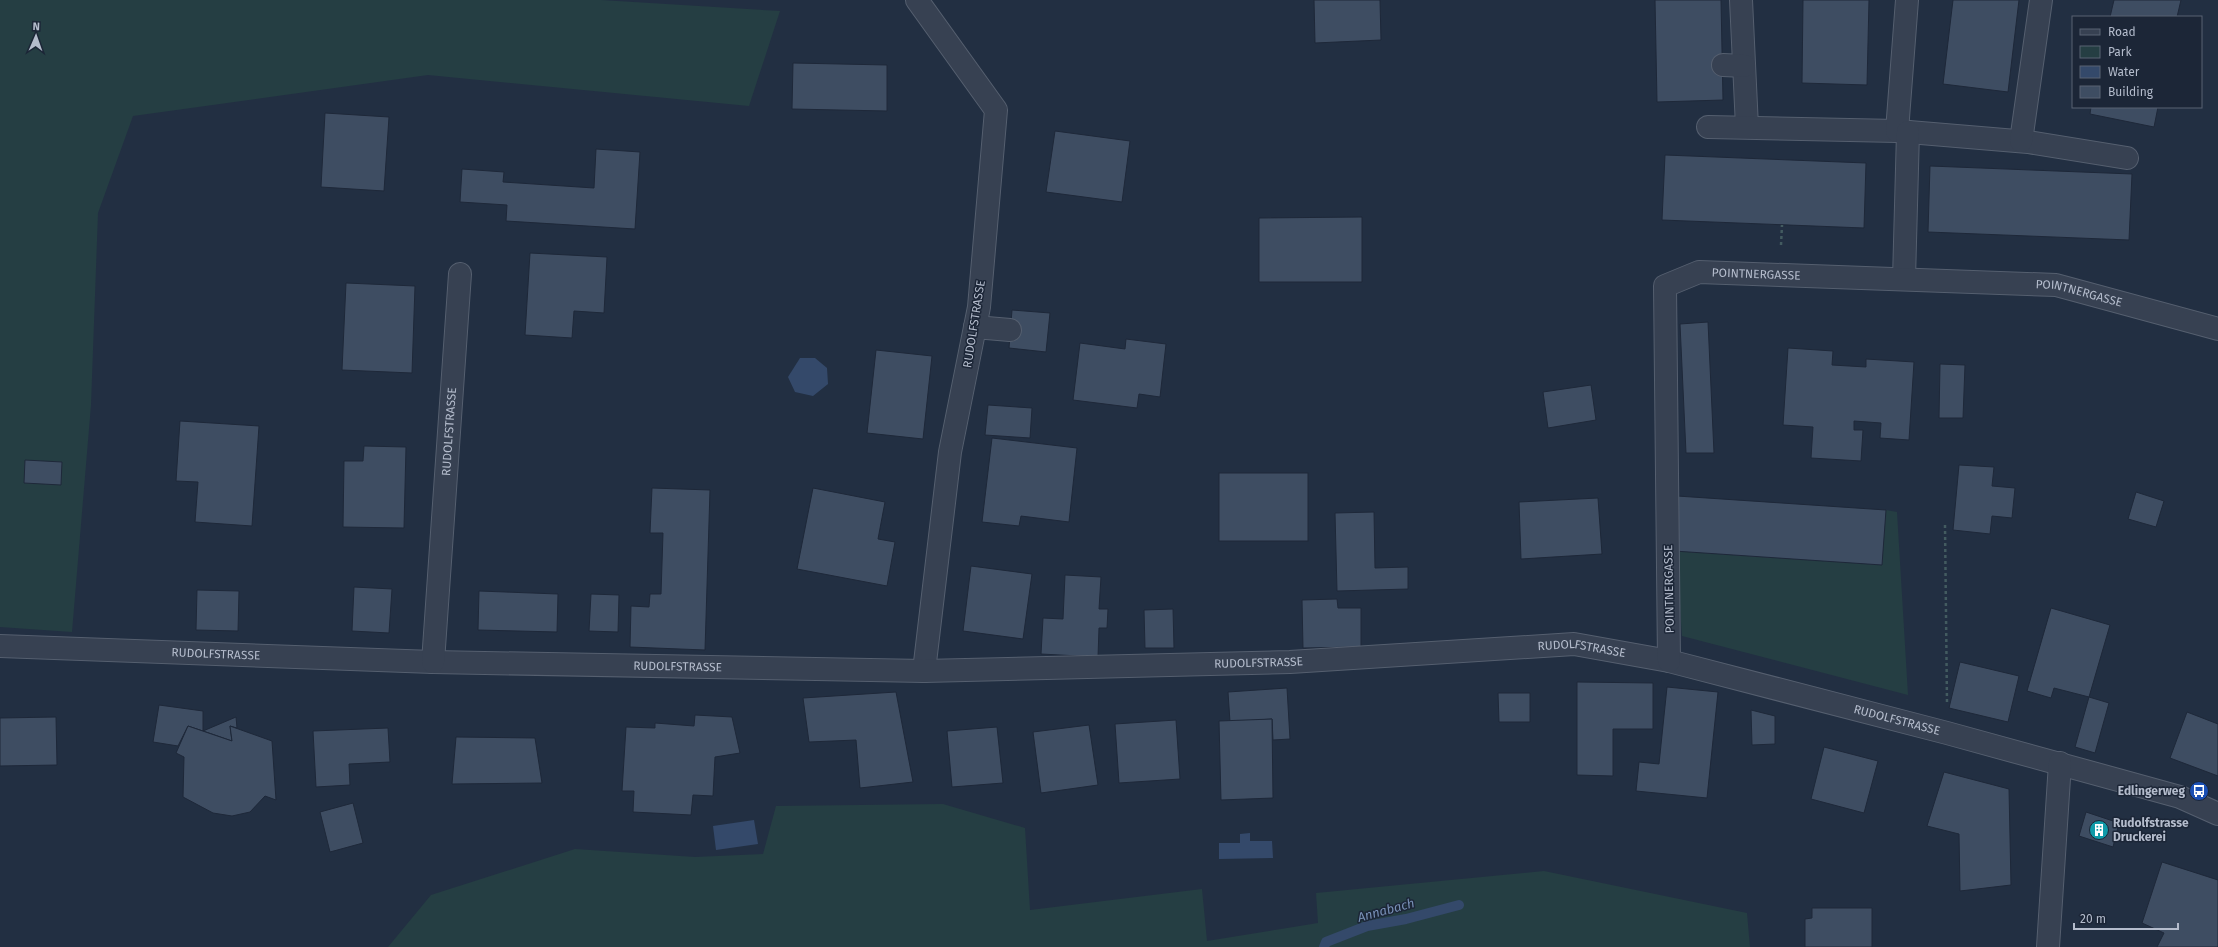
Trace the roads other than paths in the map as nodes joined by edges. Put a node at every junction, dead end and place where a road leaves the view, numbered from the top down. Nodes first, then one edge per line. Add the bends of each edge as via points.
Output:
1 (917, 0) edge
2 (1741, 0) edge
3 (1907, 0) edge
4 (2041, 0) edge
5 (1708, 127) dead end
6 (1747, 127) junction
7 (1903, 132) junction
8 (2021, 141) junction
9 (2127, 158) dead end
10 (460, 274) dead end
11 (1904, 279) junction
12 (975, 327) junction
13 (2218, 329) edge
14 (1010, 330) dead end
15 (0, 646) edge
16 (1669, 661) junction
17 (433, 662) junction
18 (924, 671) junction
19 (2060, 763) junction
20 (2218, 814) edge
21 (2048, 947) edge

1 - 12 street, RUDOLFSTRASSE via 996,110 979,307
2 - 6 street via 1733,66
3 - 7 street
4 - 8 street via 2023,58
5 - 6 street
6 - 7 street
7 - 8 street
7 - 11 street
8 - 9 street
10 - 17 street, RUDOLFSTRASSE
11 - 13 street, POINTNERGASSE via 2056,285
11 - 16 street, POINTNERGASSE via 1699,272 1666,286
12 - 14 street
12 - 18 street, RUDOLFSTRASSE via 950,452
15 - 17 street, RUDOLFSTRASSE
16 - 18 street, RUDOLFSTRASSE via 1574,644 1290,662
16 - 19 street, RUDOLFSTRASSE
17 - 18 street, RUDOLFSTRASSE
19 - 20 street, RUDOLFSTRASSE via 2180,796
19 - 21 street

